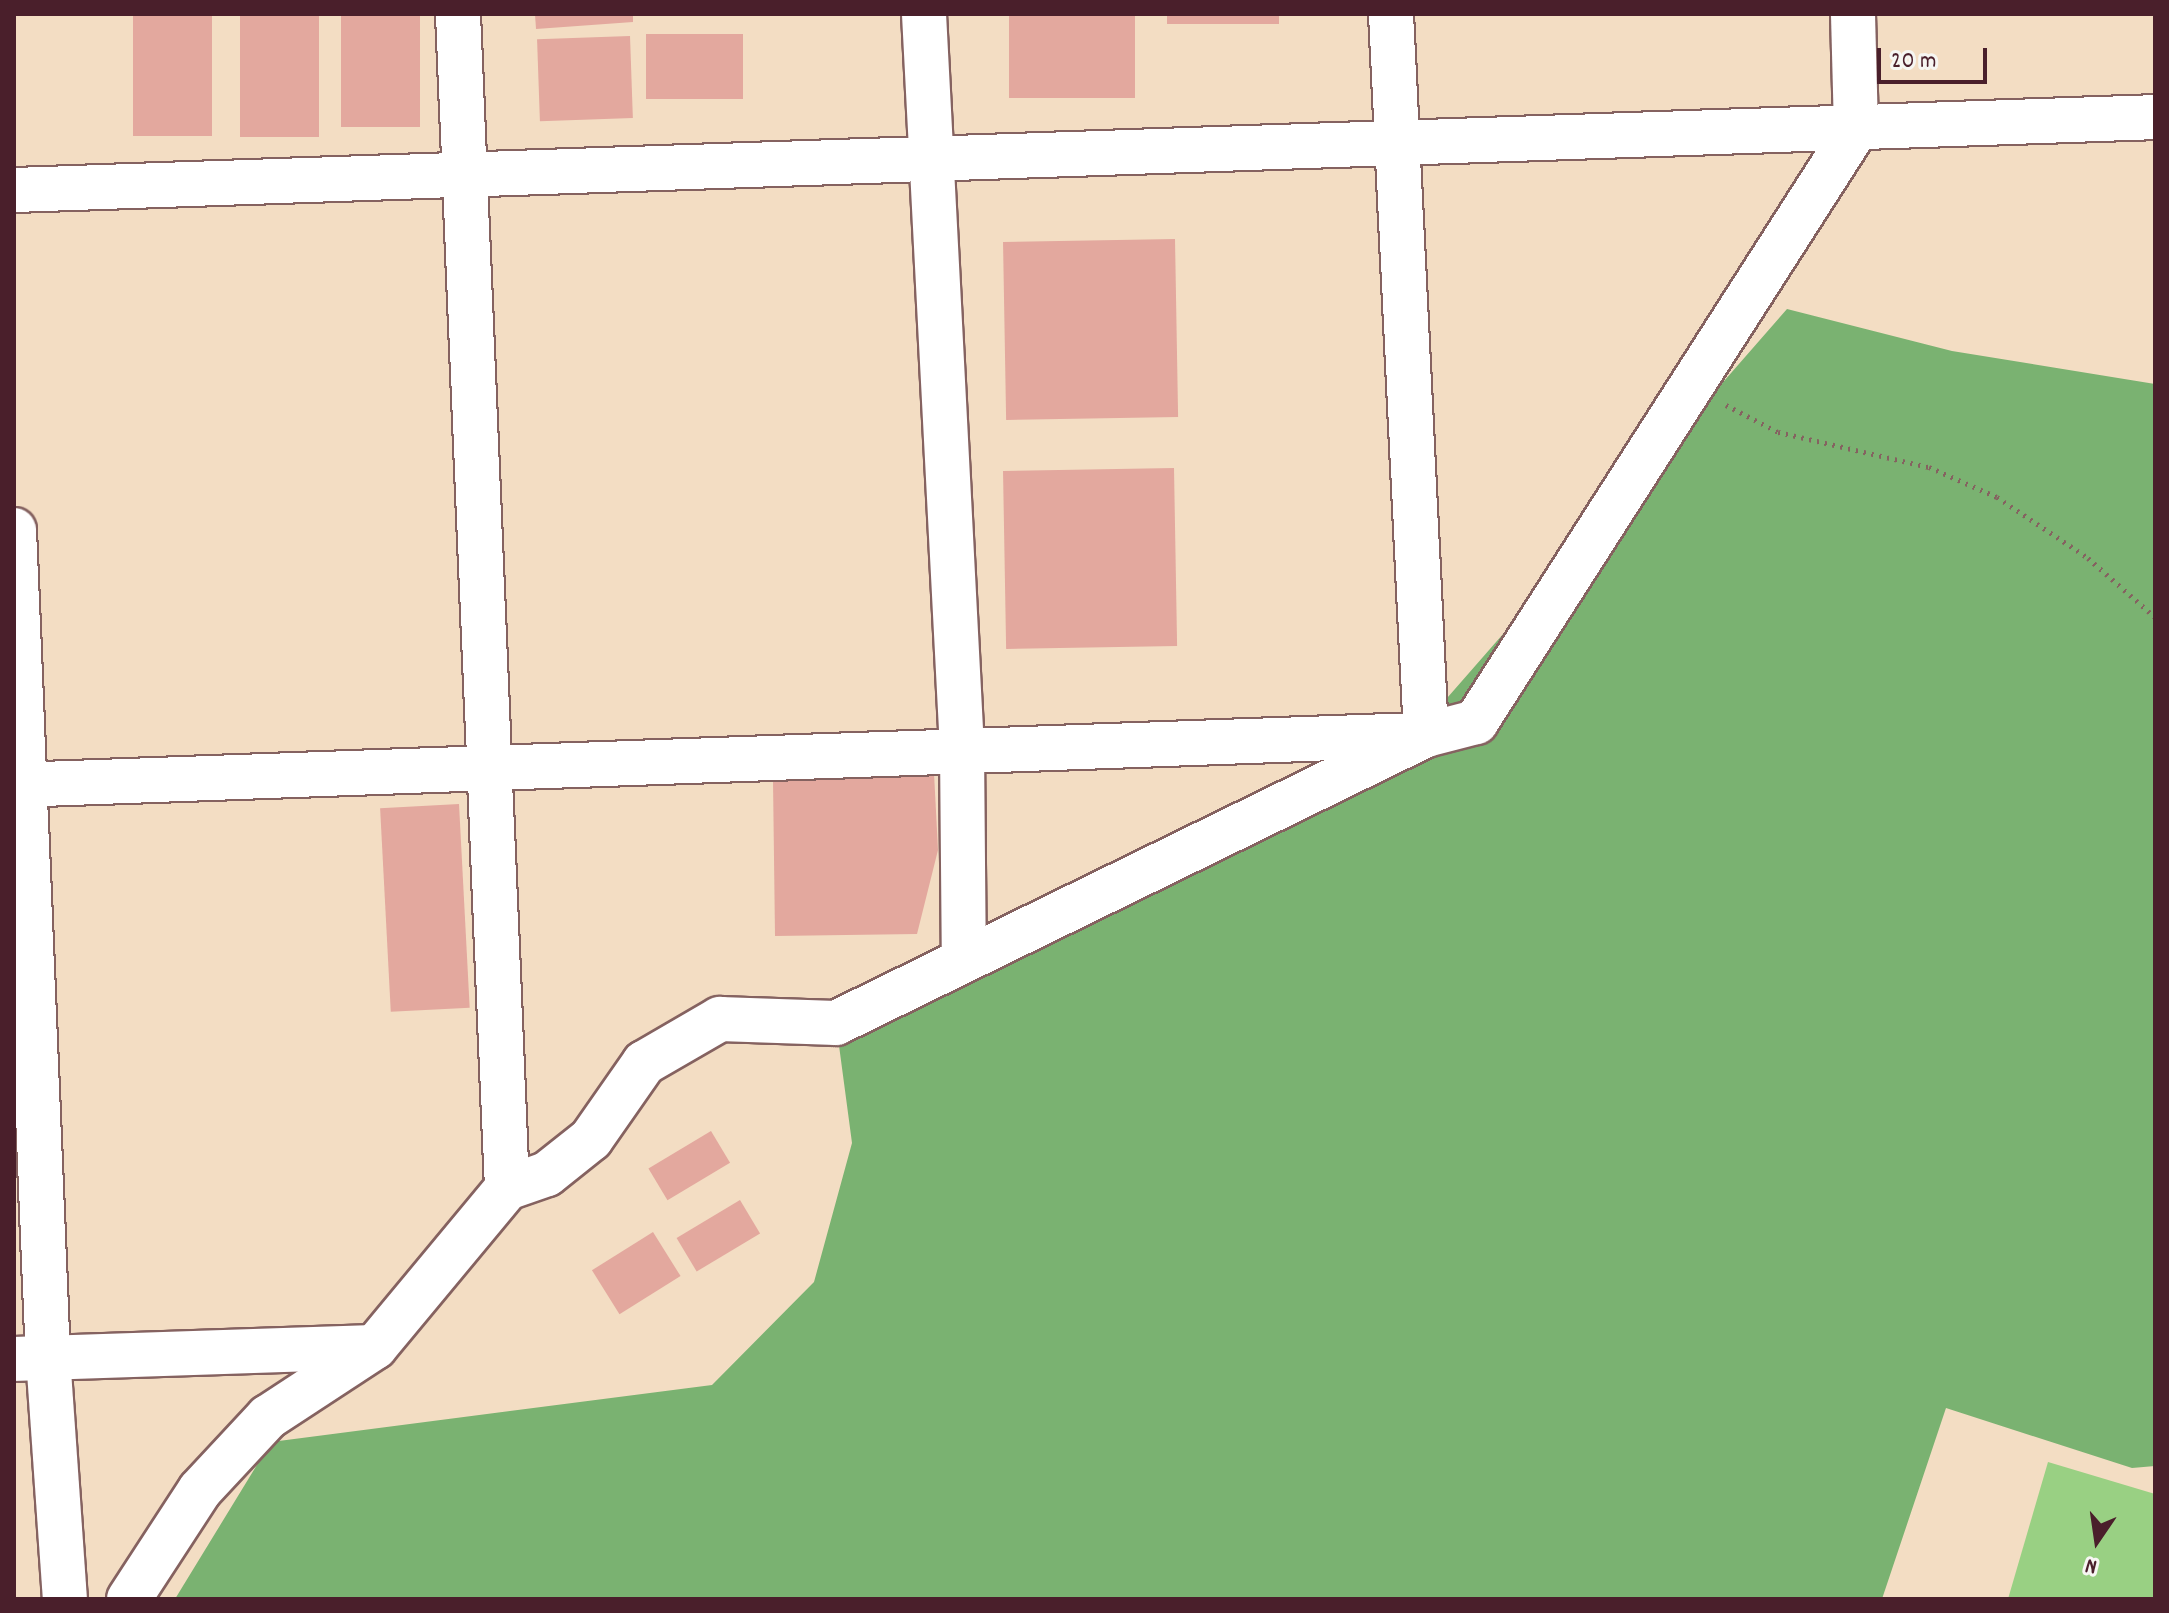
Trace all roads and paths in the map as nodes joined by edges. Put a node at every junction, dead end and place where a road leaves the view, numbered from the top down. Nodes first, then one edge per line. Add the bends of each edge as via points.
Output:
1 (458, 14) edge
2 (924, 14) edge
3 (1391, 14) edge
4 (1853, 14) edge
5 (2155, 117) edge
6 (1856, 129) junction
7 (1394, 147) junction
8 (931, 158) junction
9 (464, 177) junction
10 (14, 190) edge
11 (1691, 387) junction
12 (14, 530) edge
13 (2155, 617) edge
14 (1426, 735) junction
15 (962, 748) junction
16 (491, 768) junction
17 (19, 785) edge
18 (964, 959) junction
19 (507, 1188) junction
20 (375, 1347) junction
21 (31, 1358) edge
22 (65, 1599) edge
23 (129, 1599) edge

1 - 9 street
2 - 8 street
3 - 7 street
4 - 6 street
5 - 6 street
6 - 7 street
6 - 11 street
7 - 8 street
7 - 14 street
8 - 9 street
8 - 15 street
9 - 10 street
9 - 16 street
11 - 13 path via 1778,432 1929,467 1997,497 2088,558
11 - 14 street via 1476,722
12 - 17 street
14 - 15 street
14 - 18 street
15 - 16 street
15 - 18 street
16 - 17 street
16 - 19 street
17 - 21 street
18 - 19 street via 836,1023 720,1019 644,1063 591,1139 547,1174
19 - 20 street
20 - 21 street
20 - 23 street via 268,1417 200,1490
21 - 22 street

